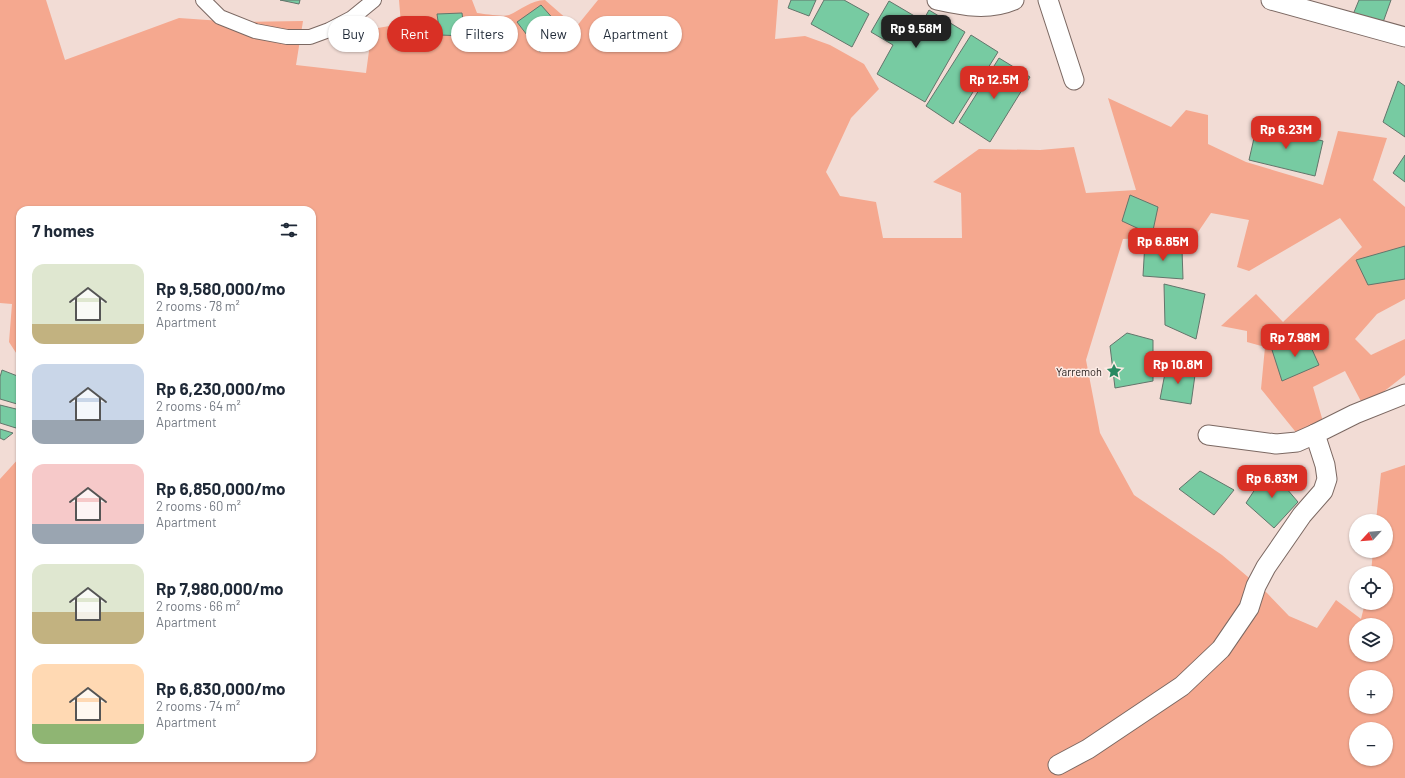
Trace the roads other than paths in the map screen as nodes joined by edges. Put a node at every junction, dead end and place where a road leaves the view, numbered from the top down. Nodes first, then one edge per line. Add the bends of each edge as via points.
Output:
1 (203, 0) edge
2 (374, 0) edge
3 (938, 0) edge
4 (1014, 0) edge
5 (1048, 0) edge
6 (1271, 0) edge
7 (1405, 37) edge
8 (1074, 80) dead end
9 (1405, 394) edge
10 (1315, 434) junction
11 (1208, 435) dead end
12 (1058, 766) dead end

1 - 2 street via 220,17 255,31 288,37 310,37 329,30 352,18
3 - 4 street via 985,7
5 - 8 street
6 - 7 street
9 - 10 street via 1355,414
10 - 11 street via 1297,442 1276,444
10 - 12 street via 1327,479 1323,491 1302,515 1266,567 1249,608 1221,649 1182,686

